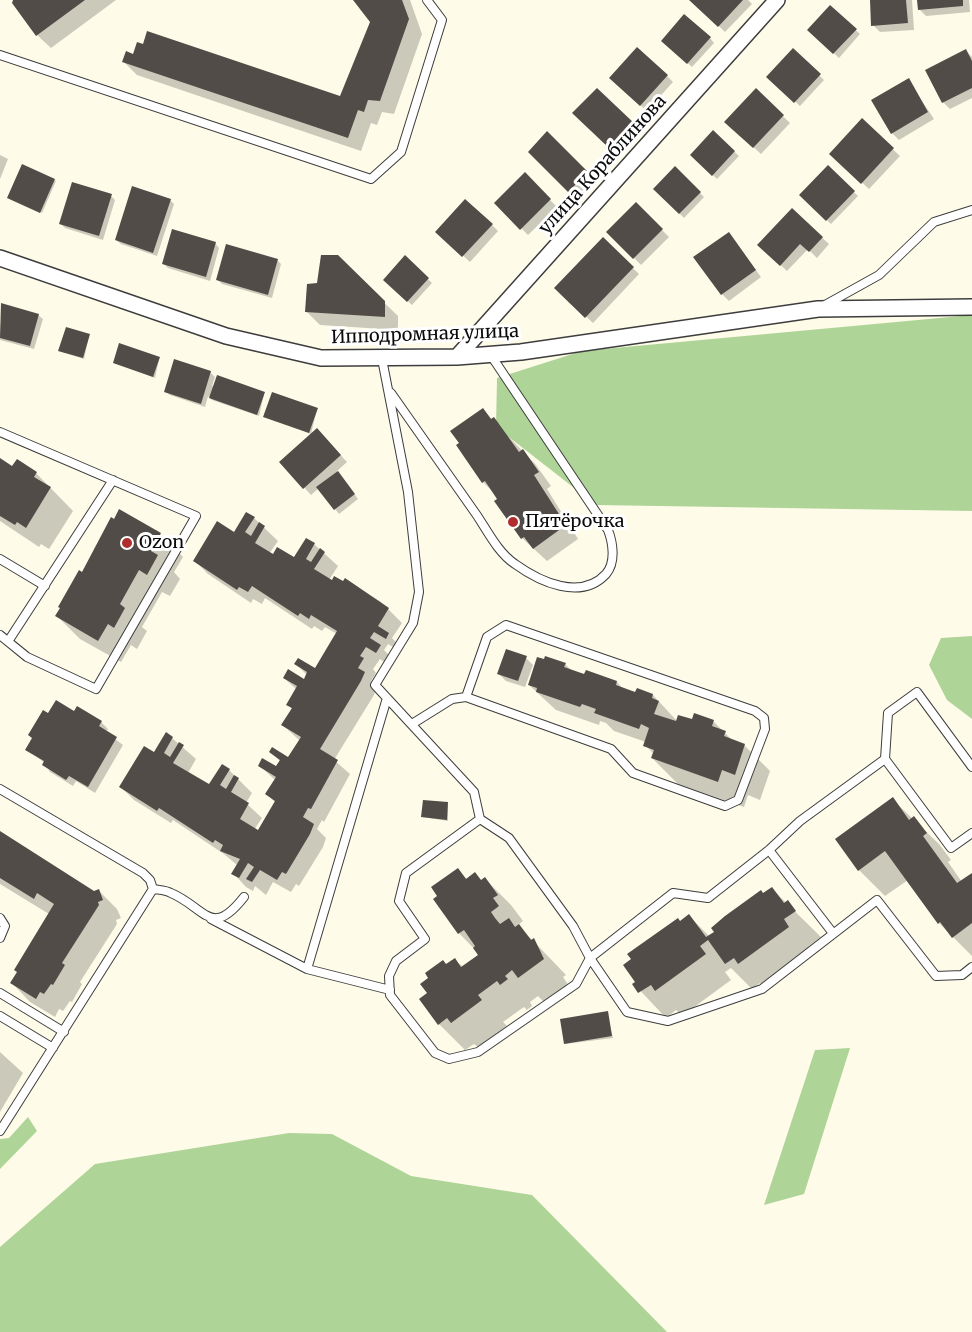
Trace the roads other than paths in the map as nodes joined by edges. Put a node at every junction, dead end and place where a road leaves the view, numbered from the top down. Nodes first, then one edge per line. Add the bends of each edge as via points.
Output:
1 (427, 0) edge
2 (777, 0) edge
3 (0, 55) edge
4 (972, 210) edge
5 (0, 258) edge
6 (972, 307) edge
7 (818, 309) junction
8 (489, 354) junction
9 (457, 357) junction
10 (382, 358) junction
11 (388, 390) junction
12 (0, 432) edge
13 (113, 480) junction
14 (0, 559) edge
15 (45, 586) junction
16 (0, 635) edge
17 (9, 640) junction
18 (466, 697) junction
19 (387, 698) junction
20 (412, 724) junction
21 (885, 759) junction
22 (972, 767) edge
23 (0, 789) edge
24 (480, 819) junction
25 (972, 833) edge
26 (770, 850) junction
27 (153, 888) junction
28 (244, 897) dead end
29 (0, 918) edge
30 (211, 919) junction
31 (832, 932) junction
32 (0, 938) edge
33 (590, 958) junction
34 (972, 967) edge
35 (307, 969) junction
36 (390, 990) junction
37 (0, 993) edge
38 (0, 1016) edge
39 (64, 1032) junction
40 (53, 1048) junction
41 (0, 1131) edge

1 - 3 lane via 442,20 415,108 401,152 371,179
2 - 9 street, улица Кораблинова
4 - 7 lane via 934,222 879,275
5 - 10 street, Ипподромная улица via 226,336 321,358
6 - 7 street, Ипподромная улица
7 - 8 street, Ипподромная улица
8 - 9 street, Ипподромная улица
8 - 11 lane via 608,530 612,556 608,571 598,582 586,587 563,587 513,563
9 - 10 street, Ипподромная улица
10 - 11 lane
11 - 19 lane via 408,492 419,592 413,623 375,685
12 - 13 lane
13 - 15 lane
13 - 17 lane via 196,516 96,689 27,657
14 - 15 lane
15 - 17 lane
16 - 17 lane
18 - 18 lane via 487,637 506,625 755,711 764,718 765,729 738,800 725,806 633,773 611,749
18 - 20 lane via 452,699
19 - 20 lane
19 - 35 lane
20 - 24 lane via 474,792
21 - 22 lane via 888,713 917,692
21 - 25 lane via 951,849
21 - 26 lane via 800,821
23 - 27 lane via 143,873
24 - 33 lane via 509,838 573,926
24 - 36 lane via 406,873 399,901 425,939 396,961 389,976
26 - 31 lane
26 - 33 lane via 708,898 673,893
27 - 30 lane via 171,892
27 - 39 lane
28 - 30 lane via 231,913
29 - 32 lane via 4,926
30 - 35 lane
31 - 33 lane via 762,989 668,1021 627,1012
31 - 34 lane via 877,900 936,976 962,975
33 - 36 lane via 576,984 478,1052 449,1059 435,1053
35 - 36 lane
37 - 39 lane
38 - 40 lane
39 - 40 lane
40 - 41 lane

